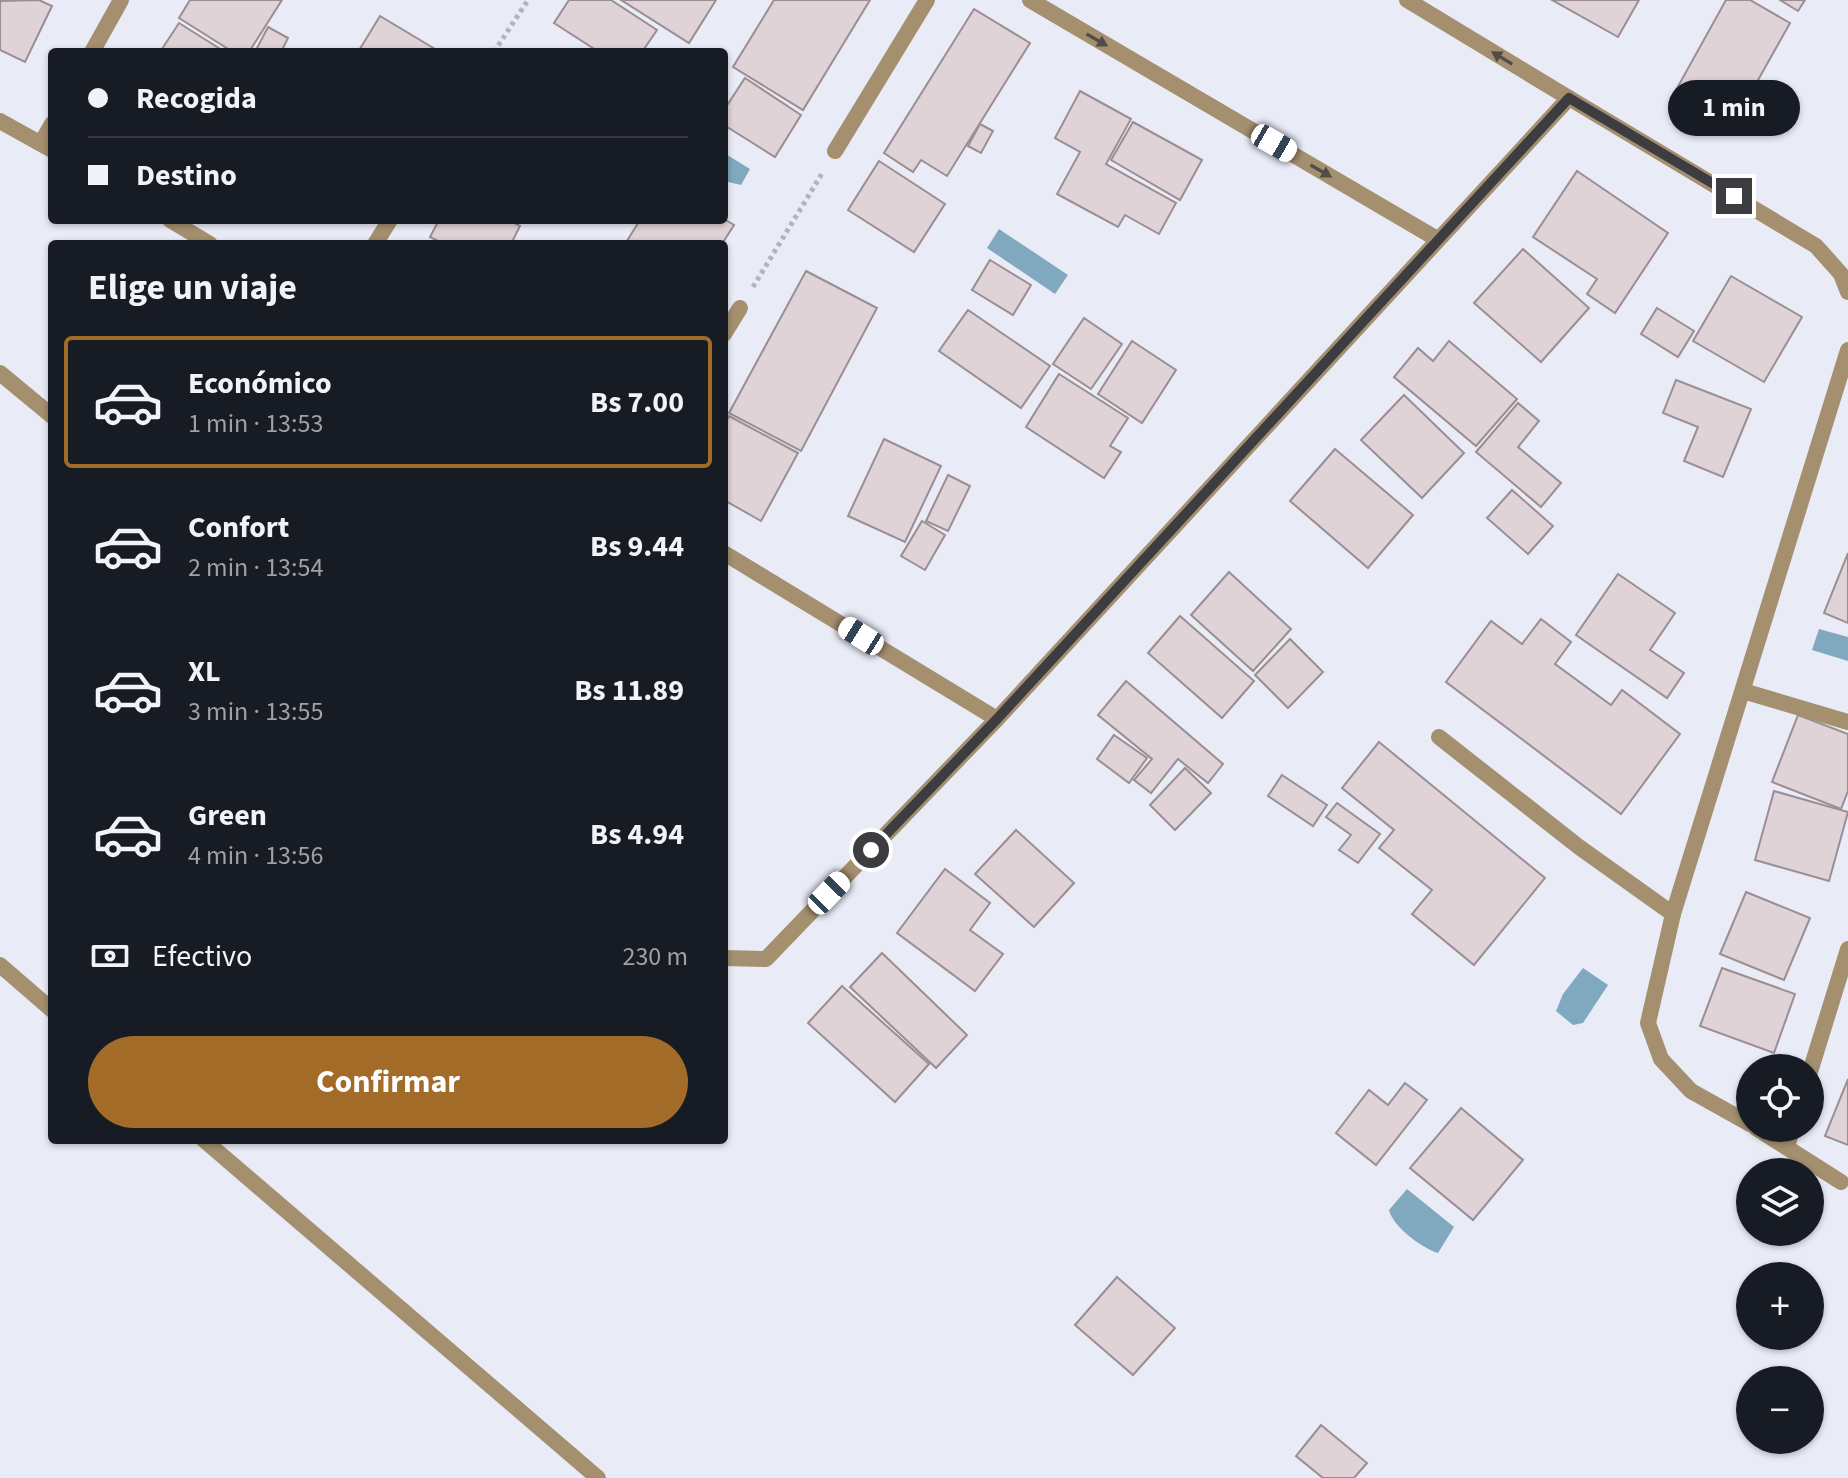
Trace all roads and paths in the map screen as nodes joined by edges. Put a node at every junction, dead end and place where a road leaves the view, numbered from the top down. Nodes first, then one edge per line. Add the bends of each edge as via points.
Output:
1 (121, 0) edge
2 (528, 0) edge
3 (927, 0) edge
4 (1030, 0) edge
5 (1407, 0) edge
6 (94, 48) edge
7 (497, 48) edge
8 (1569, 98) junction
9 (0, 121) edge
10 (47, 146) edge
11 (835, 151) joint
12 (177, 224) edge
13 (1437, 239) junction
14 (203, 240) edge
15 (1848, 292) edge
16 (740, 308) joint
17 (728, 328) edge
18 (1848, 350) edge
19 (0, 373) edge
20 (48, 413) edge
21 (728, 555) edge
22 (1743, 691) junction
23 (997, 719) junction
24 (1848, 722) edge
25 (1439, 737) dead end
26 (1673, 914) junction
27 (1848, 949) edge
28 (728, 958) edge
29 (0, 965) edge
30 (48, 1007) edge
31 (1816, 1054) edge
32 (1736, 1116) edge
33 (1780, 1142) edge
34 (1788, 1142) edge
35 (209, 1144) edge
36 (1787, 1146) junction
37 (1841, 1182) dead end
38 (598, 1478) edge

1 - 6 street
2 - 7 path
3 - 11 street
4 -> 13 street
8 -> 5 street
8 - 13 street
8 - 15 street via 1816,246 1841,274
9 - 10 street
11 - 16 path
12 - 14 street
13 - 23 street
16 - 17 street
18 - 22 street
19 - 20 street
21 - 23 street
22 - 24 street
22 - 26 street
23 - 28 street via 766,959
25 - 26 street
26 - 32 street via 1648,1023 1661,1059 1691,1091
27 - 31 street
29 - 30 street
33 - 36 street
34 - 36 street
35 - 38 street
36 - 37 street

